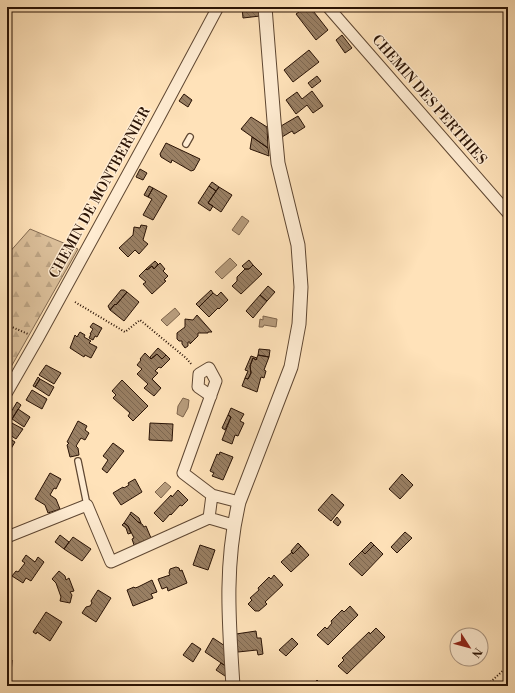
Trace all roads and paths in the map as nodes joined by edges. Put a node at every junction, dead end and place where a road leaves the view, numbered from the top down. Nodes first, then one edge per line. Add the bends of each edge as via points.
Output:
1 (218, 7) edge
2 (265, 7) edge
3 (328, 7) edge
4 (190, 137) dead end
5 (186, 144) dead end
6 (508, 213) edge
7 (75, 302) dead end
8 (7, 328) edge
9 (38, 338) junction
10 (199, 374) junction
11 (7, 392) edge
12 (210, 396) junction
13 (78, 461) dead end
14 (212, 495) junction
15 (239, 502) junction
16 (87, 506) junction
17 (210, 518) junction
18 (233, 525) junction
19 (7, 537) edge
20 (508, 666) edge
21 (233, 686) edge
22 (486, 686) edge

1 - 9 street, CHEMIN DE MONTBERNIER
2 - 15 street via 278,163 298,245 299,324 291,367
3 - 6 street, CHEMIN DES PERTHIES
4 - 5 lane
7 - 10 path via 125,332 140,320 186,358
8 - 9 path via 12,327
9 - 11 street, CHEMIN DE MONTBERNIER
10 - 12 street via 198,387
10 - 12 street via 209,368 216,381
12 - 14 street via 183,473
13 - 16 lane
14 - 15 street
14 - 17 street
15 - 18 street
16 - 17 street via 111,562
16 - 19 street
17 - 18 street
18 - 21 street via 228,608
20 - 22 path

